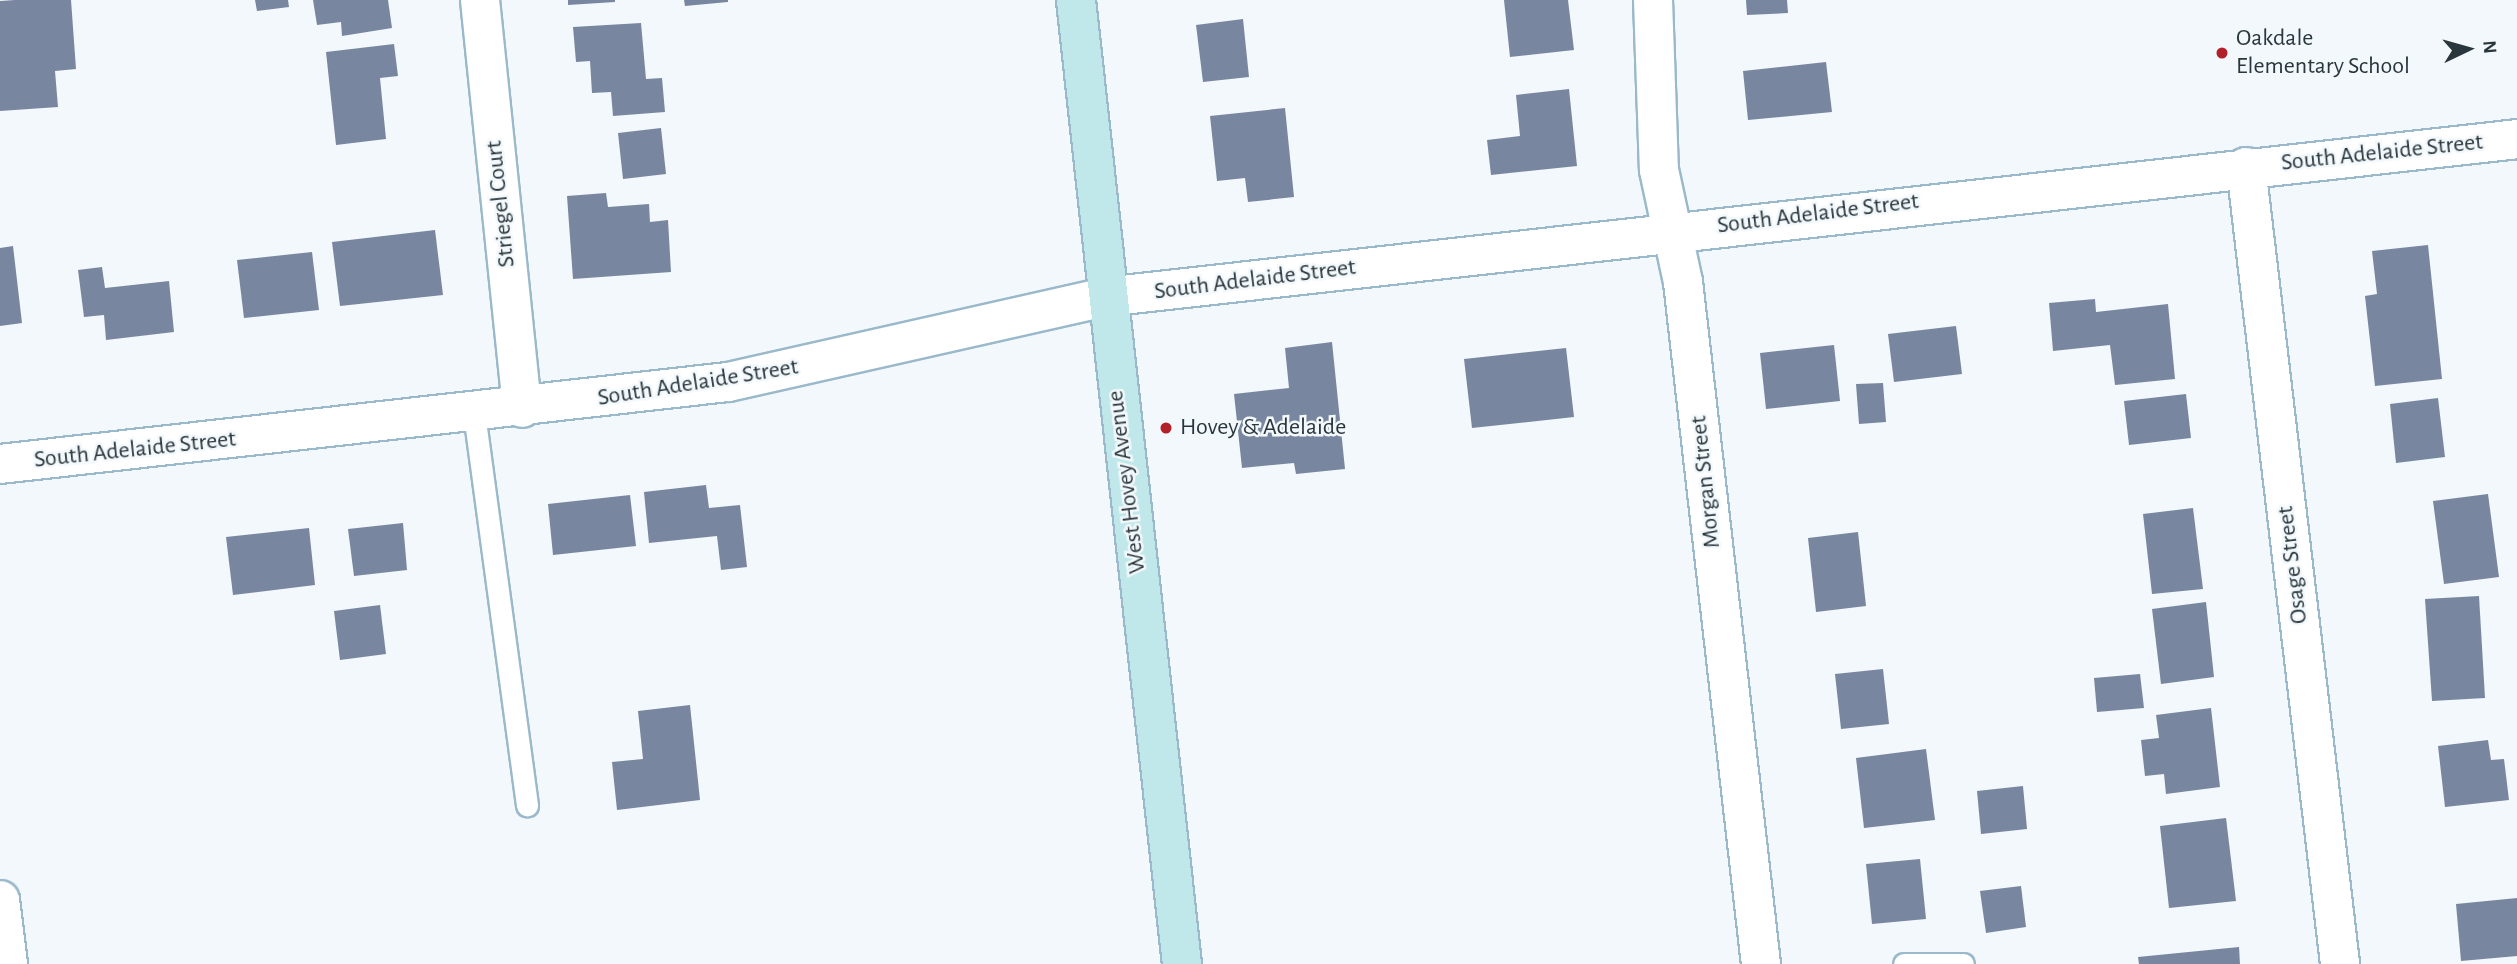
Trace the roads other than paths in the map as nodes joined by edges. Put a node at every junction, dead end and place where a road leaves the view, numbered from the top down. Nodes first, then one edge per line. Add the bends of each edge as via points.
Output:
1 (480, 0) edge
2 (1076, 0) edge
3 (1653, 0) edge
4 (2517, 139) edge
5 (2246, 167) junction
6 (1672, 231) junction
7 (1105, 297) junction
8 (522, 408) junction
9 (474, 413) junction
10 (0, 464) edge
11 (527, 805) dead end
12 (0, 900) edge
13 (8, 964) edge
14 (1182, 964) edge
15 (1761, 964) edge
16 (1904, 964) edge
17 (1963, 964) edge
18 (2340, 964) edge

1 - 8 street, Striegel Court
2 - 7 main road, West Hovey Avenue
3 - 6 street, Morgan Street via 1659,170
4 - 5 street, South Adelaide Street
5 - 6 street, South Adelaide Street
5 - 18 street, Osage Street
6 - 7 street, South Adelaide Street
6 - 15 street, Morgan Street
7 - 8 street, South Adelaide Street via 729,382
7 - 14 main road, West Hovey Avenue
8 - 9 street, South Adelaide Street
9 - 10 street, South Adelaide Street
9 - 11 lane
12 - 13 street
16 - 17 lane

